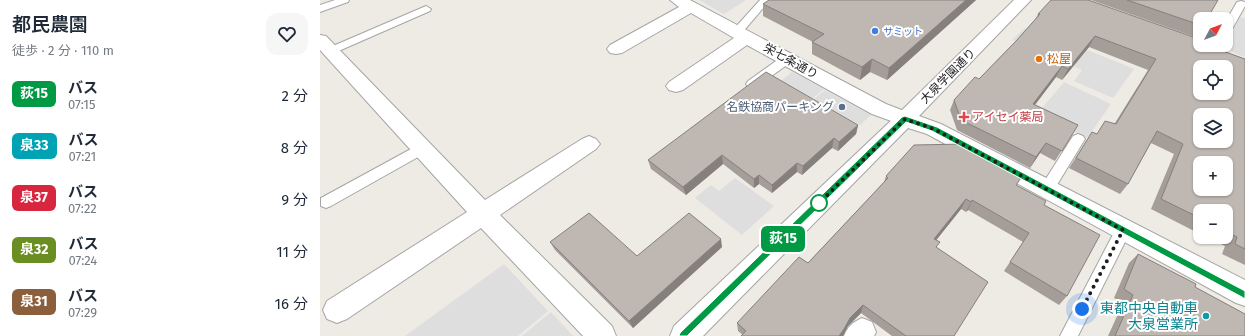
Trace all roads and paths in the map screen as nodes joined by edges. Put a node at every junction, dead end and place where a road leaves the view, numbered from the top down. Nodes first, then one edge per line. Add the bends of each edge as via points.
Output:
1 (344, 0) edge
2 (765, 0) edge
3 (1023, 0) edge
4 (684, 3) edge
5 (1241, 4) dead end
6 (320, 9) edge
7 (426, 9) dead end
8 (1233, 18) edge
9 (742, 35) junction
10 (325, 45) edge
11 (616, 49) dead end
12 (787, 59) junction
13 (676, 86) dead end
14 (745, 89) edge
15 (905, 119) junction
16 (1078, 138) edge
17 (589, 144) dead end
18 (422, 148) junction
19 (1047, 189) junction
20 (326, 202) dead end
21 (483, 214) junction
22 (1123, 230) junction
23 (1245, 294) edge
24 (337, 310) dead end
25 (602, 336) edge
26 (684, 336) edge
27 (1069, 336) edge

1 - 6 lane
2 - 9 lane
3 - 15 street, 大泉学園通り
4 - 9 street, 栄七条通り
4 - 11 street
5 - 8 lane
7 - 10 lane
9 - 12 street, 栄七条通り
9 - 13 street
10 - 18 street
12 - 14 lane
12 - 15 street, 栄七条通り via 879,110
15 - 19 street, 栄七条通り via 934,129
15 - 26 street, 大泉学園通り
16 - 19 lane
17 - 21 street
18 - 20 lane
18 - 21 street
19 - 22 street, 栄七条通り
21 - 24 street
21 - 25 street
22 - 23 street, 栄七条通り
22 - 27 lane

